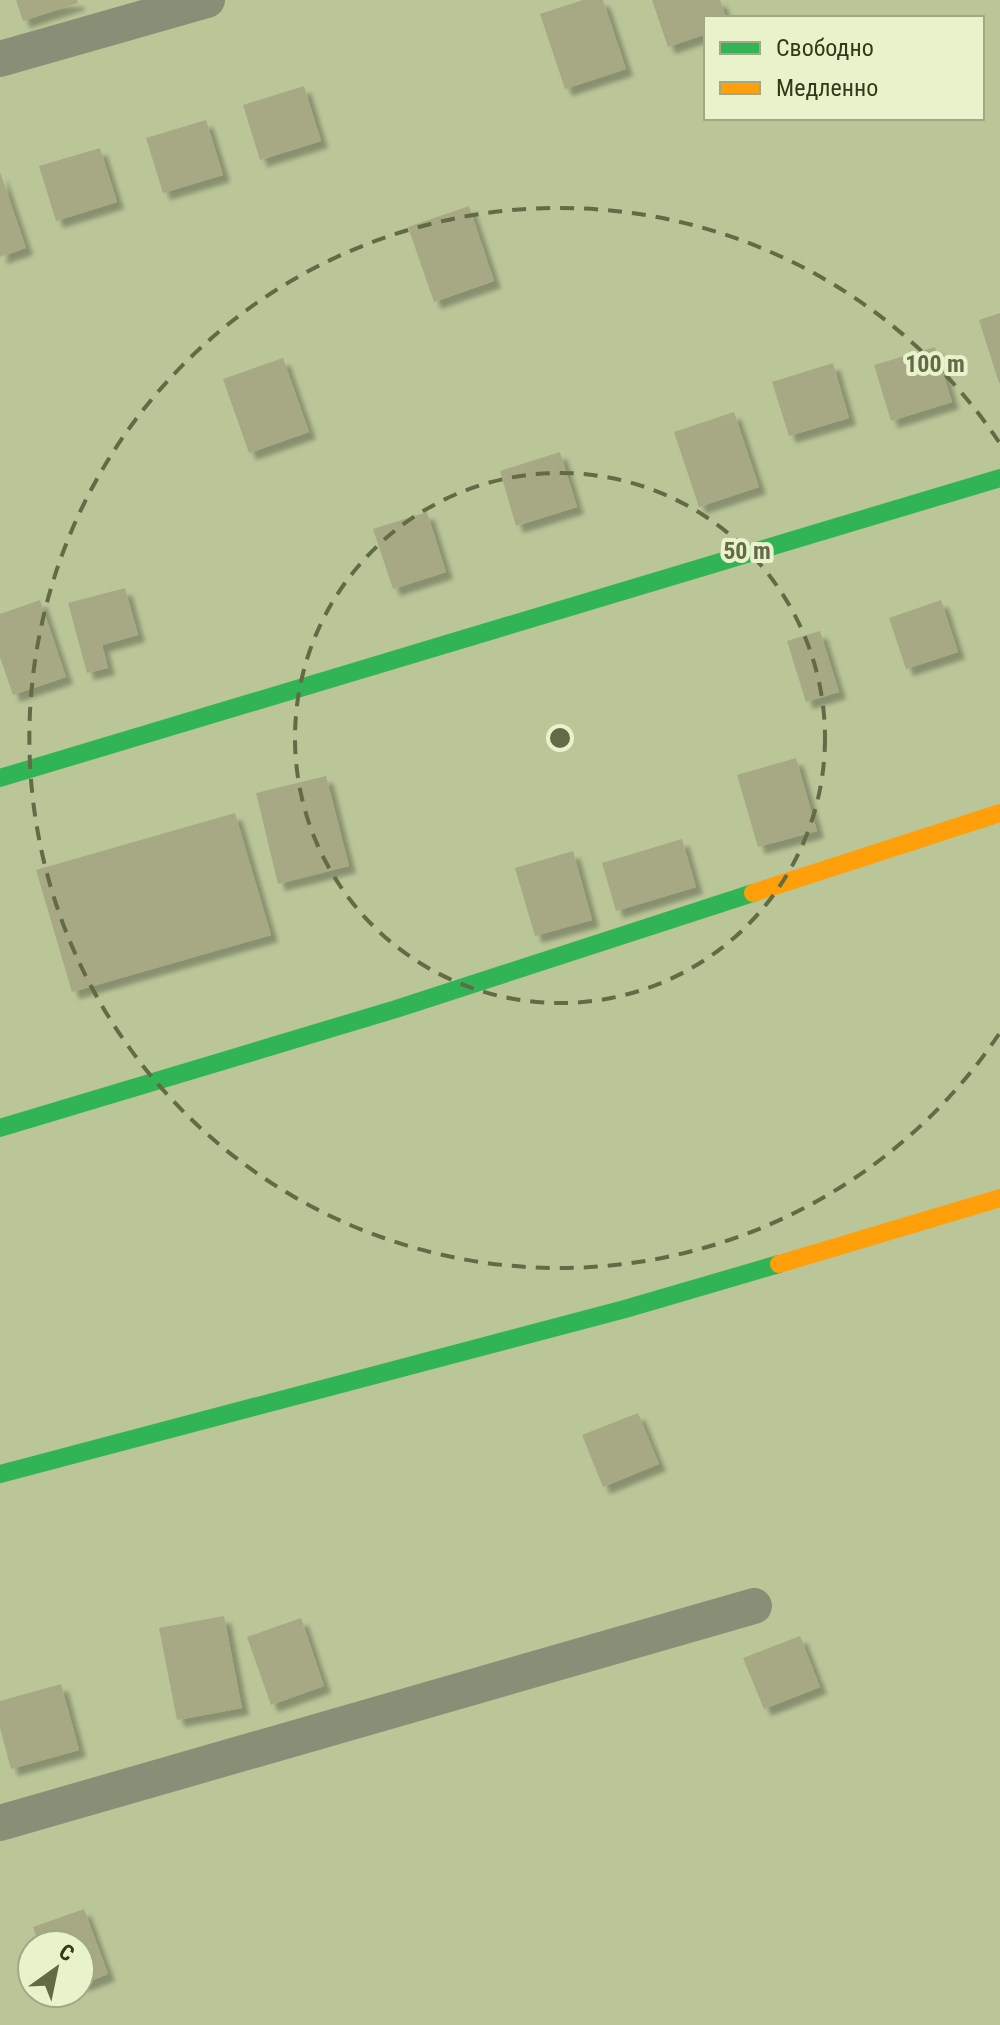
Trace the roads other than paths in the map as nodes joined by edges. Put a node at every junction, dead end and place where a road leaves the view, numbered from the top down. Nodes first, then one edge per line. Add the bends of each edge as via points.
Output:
1 (207, 0) edge
2 (0, 59) edge
3 (1000, 478) edge
4 (0, 778) edge
5 (1000, 813) edge
6 (0, 1128) edge
7 (1000, 1198) edge
8 (0, 1474) edge
9 (754, 1606) dead end
10 (0, 1823) edge

1 - 2 street
3 - 4 street
5 - 6 street via 396,1009
7 - 8 street via 625,1309
9 - 10 street

